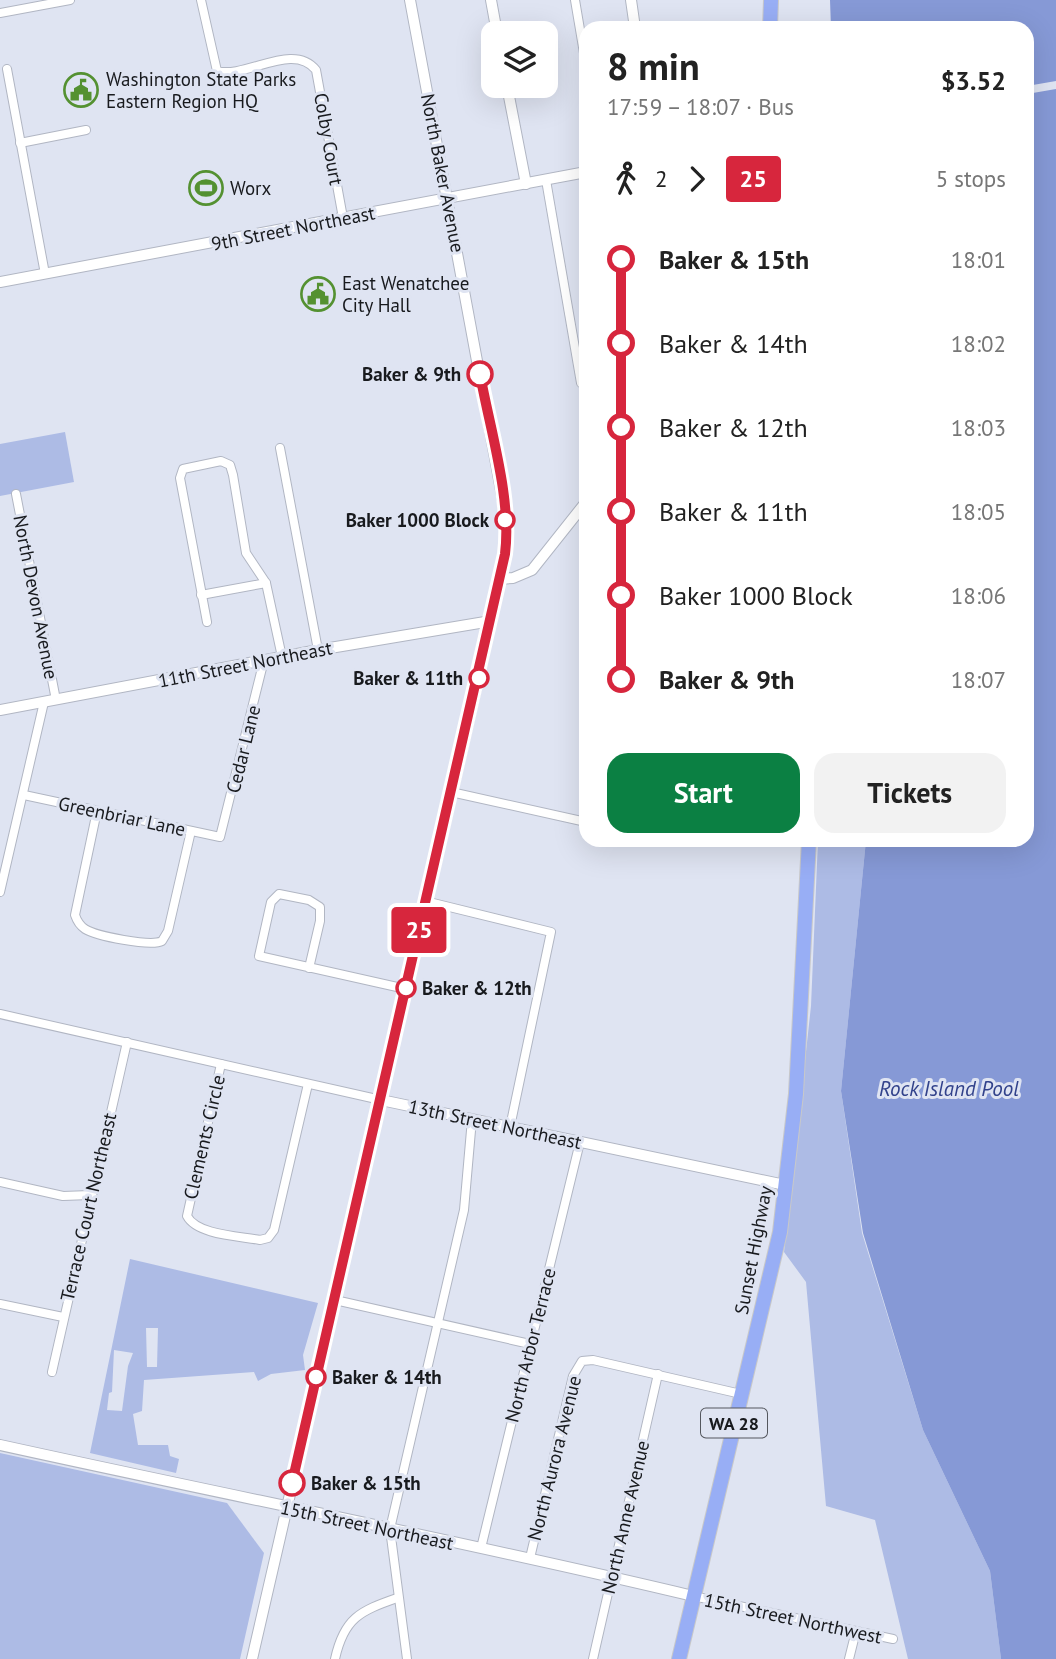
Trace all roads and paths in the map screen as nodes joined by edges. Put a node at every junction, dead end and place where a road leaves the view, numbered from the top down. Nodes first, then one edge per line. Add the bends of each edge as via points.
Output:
1 (71, 0) edge
2 (201, 0) edge
3 (410, 0) edge
4 (491, 0) edge
5 (575, 0) edge
6 (631, 0) edge
7 (771, 0) edge
8 (0, 13) edge
9 (495, 21) edge
10 (634, 21) edge
11 (770, 21) edge
12 (579, 24) edge
13 (7, 69) dead end
14 (509, 98) edge
15 (86, 130) dead end
16 (20, 142) junction
17 (579, 173) edge
18 (546, 180) junction
19 (526, 184) junction
20 (447, 199) junction
21 (343, 218) junction
22 (45, 274) junction
23 (0, 282) edge
24 (579, 371) edge
25 (280, 448) dead end
26 (16, 494) dead end
27 (579, 511) edge
28 (499, 579) junction
29 (266, 583) junction
30 (201, 595) junction
31 (491, 621) junction
32 (207, 622) dead end
33 (318, 650) junction
34 (282, 657) junction
35 (264, 660) junction
36 (56, 700) junction
37 (44, 702) junction
38 (0, 710) edge
39 (452, 792) junction
40 (24, 796) junction
41 (97, 811) junction
42 (579, 820) edge
43 (191, 831) junction
44 (220, 837) joint
45 (809, 847) edge
46 (0, 892) edge
47 (425, 901) junction
48 (309, 968) junction
49 (406, 989) junction
50 (0, 1014) edge
51 (127, 1042) junction
52 (221, 1064) junction
53 (308, 1084) junction
54 (381, 1100) junction
55 (472, 1119) junction
56 (510, 1127) junction
57 (580, 1142) junction
58 (0, 1182) edge
59 (785, 1185) junction
60 (90, 1195) junction
61 (335, 1300) junction
62 (0, 1304) edge
63 (63, 1317) junction
64 (439, 1323) junction
65 (530, 1344) junction
66 (52, 1372) dead end
67 (658, 1374) junction
68 (741, 1394) junction
69 (0, 1445) edge
70 (286, 1508) junction
71 (390, 1530) junction
72 (481, 1548) junction
73 (530, 1558) junction
74 (611, 1576) junction
75 (693, 1596) junction
76 (397, 1598) junction
77 (856, 1631) junction
78 (893, 1639) dead end
79 (252, 1659) edge
80 (335, 1659) edge
81 (407, 1659) edge
82 (593, 1659) edge
83 (679, 1659) edge
84 (849, 1659) edge

1 - 8 street
2 - 21 street, Colby Court via 217,71 288,60 309,62 319,78
3 - 20 main road, North Baker Avenue
4 - 9 main road
5 - 12 street
6 - 10 main road
7 - 11 highway
13 - 16 street
14 - 19 main road
15 - 16 street
16 - 22 street
17 - 18 main road, 9th Street Northeast
18 - 19 main road, 9th Street Northeast
18 - 24 street
19 - 20 main road, 9th Street Northeast
20 - 21 main road, 9th Street Northeast
20 - 28 main road, North Baker Avenue via 503,501 507,538
21 - 22 main road, 9th Street Northeast
22 - 23 main road, 9th Street Northeast
25 - 33 street
26 - 36 street, North Devon Avenue
27 - 28 main road via 532,570
28 - 31 main road, North Baker Avenue
29 - 30 street
29 - 30 street via 246,553 230,465 221,461 202,464 183,469 180,478
29 - 34 street
30 - 32 street
31 - 33 main road, 11th Street Northeast
31 - 39 main road, North Baker Avenue
33 - 34 main road, 11th Street Northeast
34 - 35 main road, 11th Street Northeast
35 - 36 main road, 11th Street Northeast
35 - 44 street, Cedar Lane
36 - 37 main road, 11th Street Northeast
37 - 38 main road, 11th Street Northeast
37 - 40 street, North Devon Avenue
39 - 42 street
39 - 47 main road, North Baker Avenue
40 - 41 street, Greenbriar Lane
40 - 46 street, North Devon Avenue
41 - 43 street, Greenbriar Lane
41 - 43 street via 75,915 89,931 126,939 157,944 166,936
43 - 44 street, Greenbriar Lane
45 - 59 highway, Sunset Highway / WA 28 via 796,1094
47 - 49 main road, North Baker Avenue
47 - 56 street via 551,932
48 - 48 street via 320,906 286,894 274,896 258,956
48 - 49 street
49 - 54 main road, North Baker Avenue
50 - 51 street, 13th Street Northeast
51 - 52 street, 13th Street Northeast
51 - 60 street, Terrace Court Northeast
52 - 53 street, 13th Street Northeast
52 - 53 street, Clements Circle via 187,1216 200,1227 268,1238 274,1230
53 - 54 street, 13th Street Northeast
54 - 55 main road, 13th Street Northeast
54 - 61 main road, North Baker Avenue
55 - 56 main road, 13th Street Northeast
55 - 64 street via 468,1189
56 - 57 main road, 13th Street Northeast
57 - 59 main road, 13th Street Northeast
57 - 65 street, North Arbor Terrace
58 - 60 street via 64,1196
59 - 68 highway, Sunset Highway / WA 28 via 780,1232
60 - 63 street, Terrace Court Northeast
61 - 64 street
61 - 70 main road, North Baker Avenue
62 - 63 street
63 - 66 street, Terrace Court Northeast
64 - 65 street
64 - 71 street
65 - 72 street, North Arbor Terrace
67 - 68 street
67 - 73 street, North Aurora Avenue via 582,1361 573,1376
67 - 74 street, North Anne Avenue
68 - 75 highway, Sunset Highway / WA 28
69 - 70 main road, 15th Street Northeast
70 - 71 main road, 15th Street Northeast
70 - 79 main road, North Baker Avenue
71 - 72 main road, 15th Street Northeast
71 - 76 street
72 - 73 main road, 15th Street Northeast
73 - 74 main road, 15th Street Northeast
74 - 75 main road, 15th Street Northeast
74 - 82 street, North Anne Avenue
75 - 77 street, 15th Street Northwest
75 - 83 highway, Sunset Highway / WA 28
76 - 80 street via 363,1611 347,1625
76 - 81 street
77 - 78 street, 15th Street Northwest
77 - 84 street

